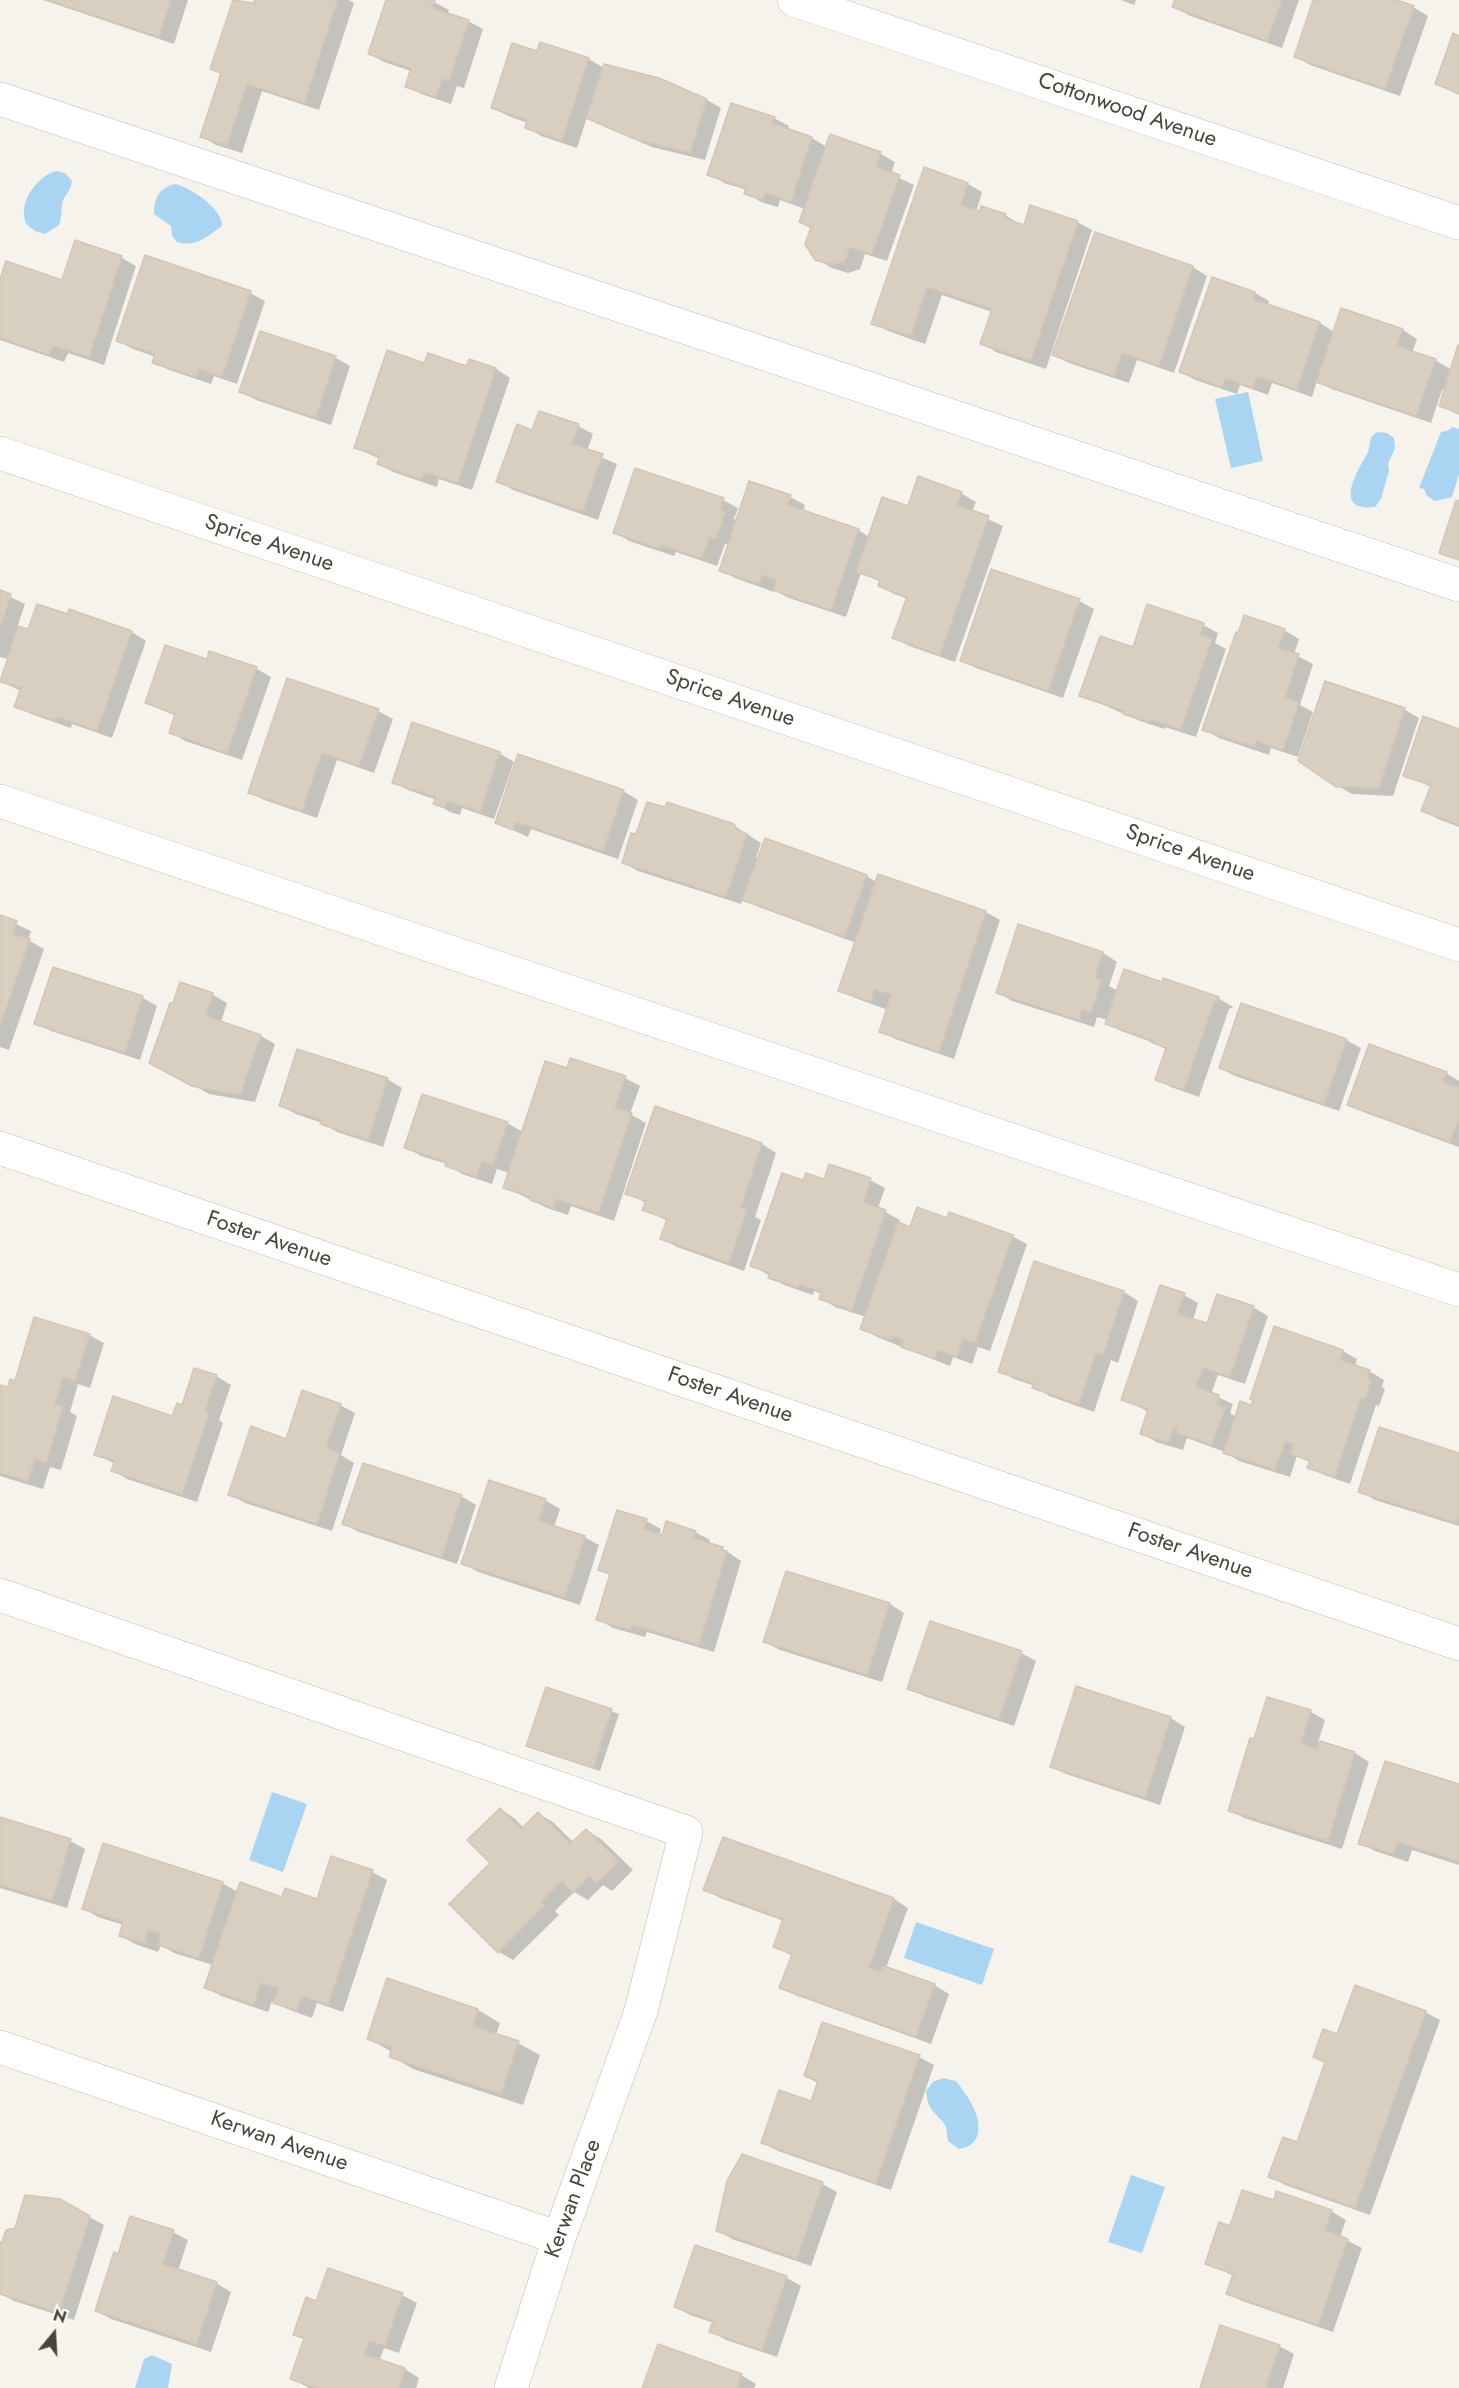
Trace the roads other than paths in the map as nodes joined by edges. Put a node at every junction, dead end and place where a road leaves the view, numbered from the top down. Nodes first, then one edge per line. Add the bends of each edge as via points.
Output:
1 (794, 0) edge
2 (0, 99) edge
3 (1459, 223) edge
4 (0, 453) edge
5 (1459, 585) edge
6 (0, 801) edge
7 (1459, 945) edge
8 (0, 1148) edge
9 (1459, 1290) edge
10 (0, 1595) edge
11 (1459, 1644) edge
12 (0, 2047) edge
13 (559, 2238) junction
14 (511, 2388) edge

1 - 3 street, Cottonwood Avenue
2 - 5 street
4 - 7 street, Sprice Avenue
6 - 9 street
8 - 11 street, Foster Avenue
10 - 13 street, Kerwan Place via 686,1832 641,2011
12 - 13 street, Kerwan Avenue
13 - 14 street, Kerwan Place

